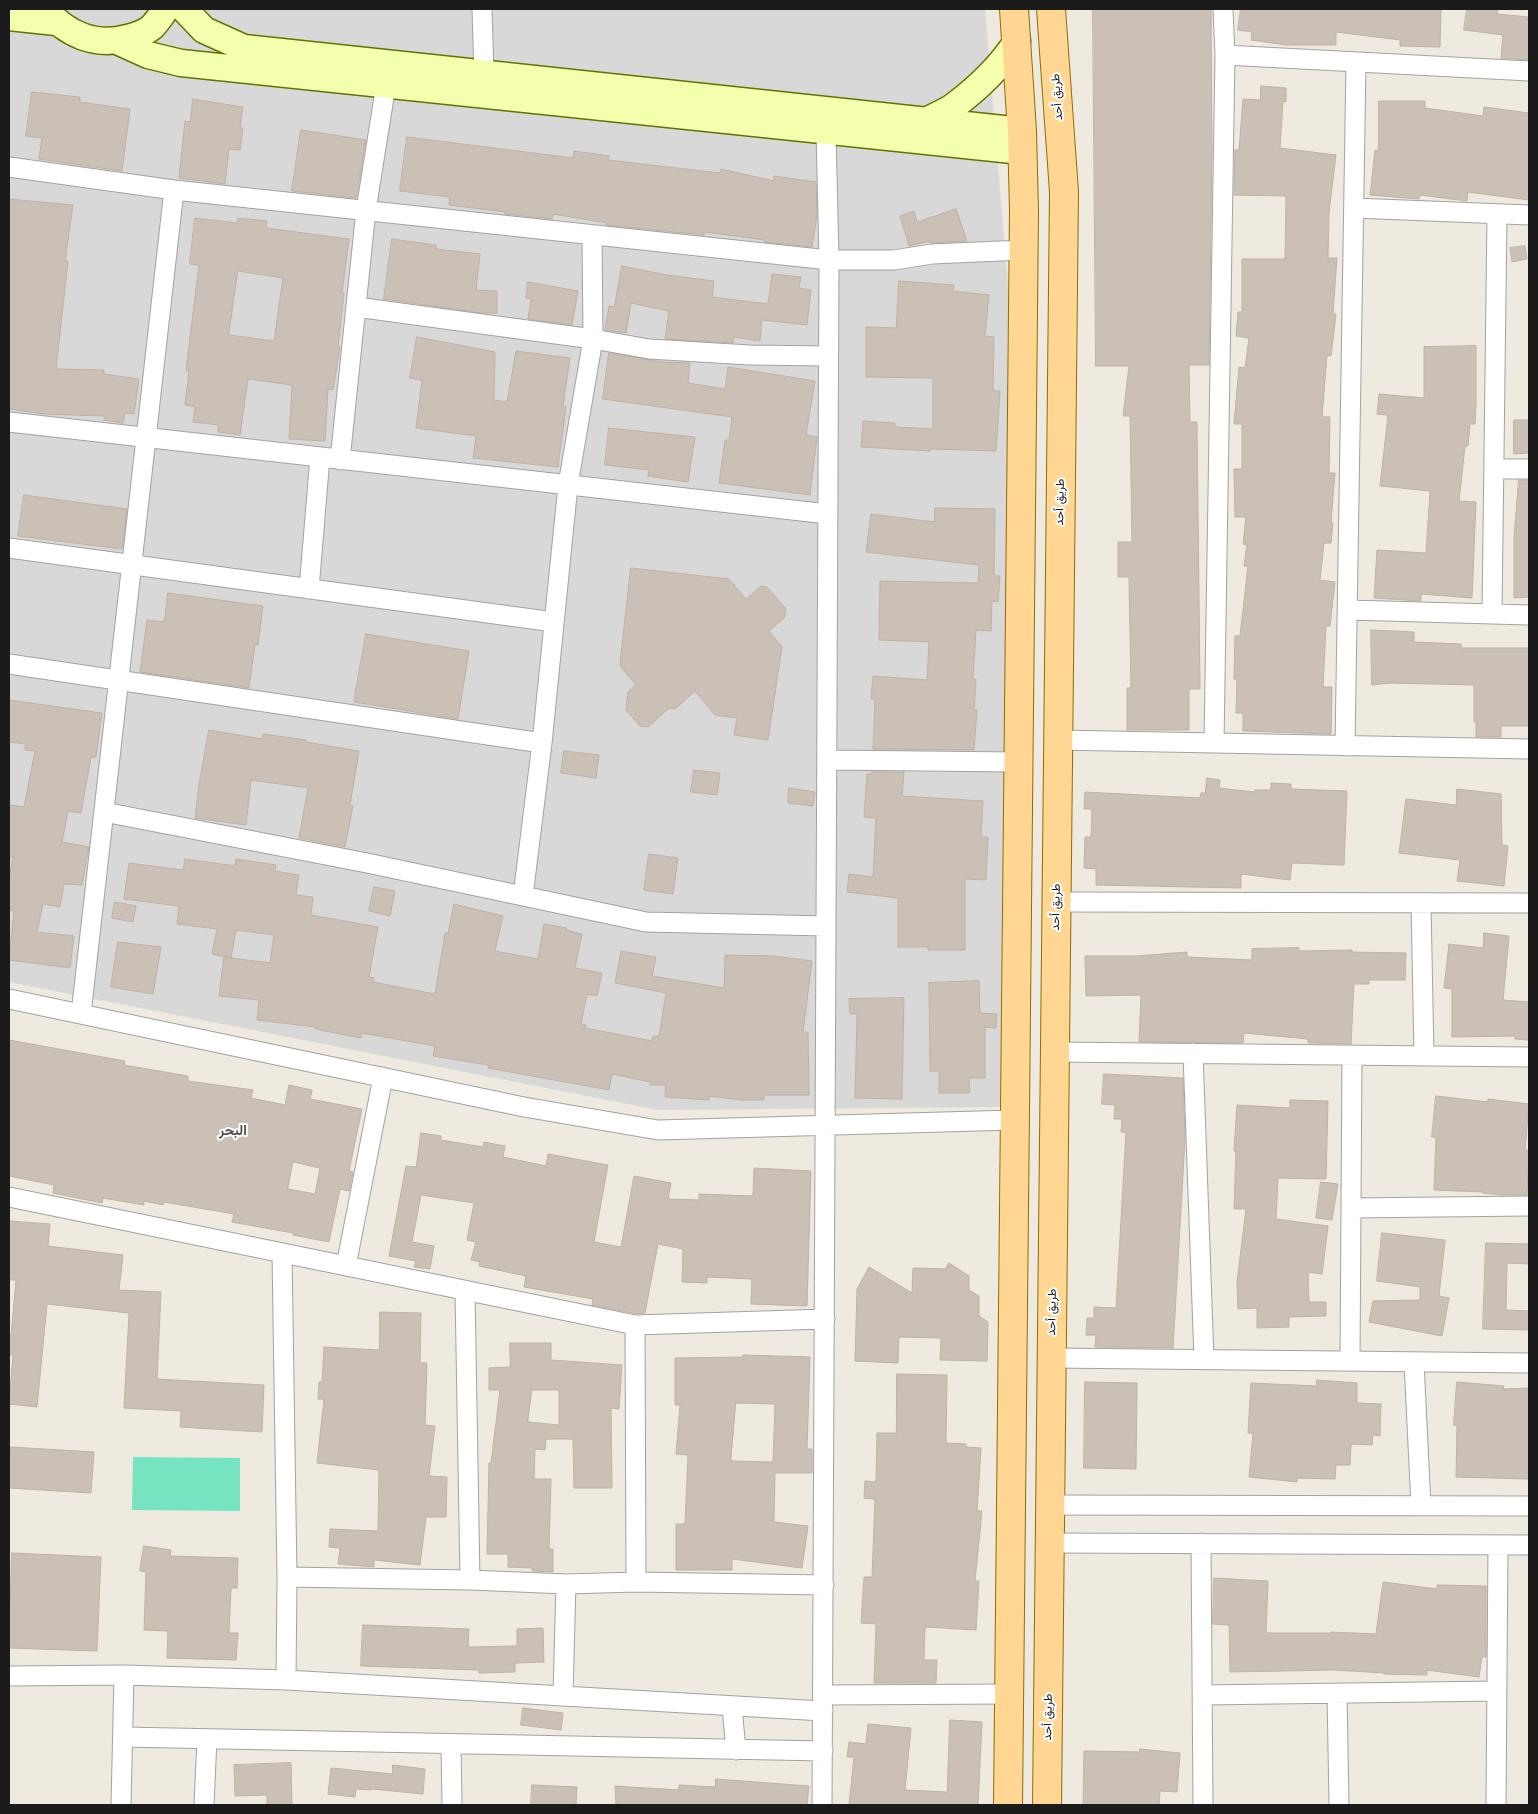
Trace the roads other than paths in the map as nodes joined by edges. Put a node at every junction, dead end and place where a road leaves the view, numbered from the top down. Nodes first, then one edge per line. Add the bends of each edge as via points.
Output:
1 (166, 9) edge
2 (184, 9) edge
3 (482, 9) edge
4 (1014, 9) edge
5 (1051, 9) edge
6 (1223, 9) edge
7 (50, 15) edge
8 (9, 17) edge
9 (117, 41) junction
10 (1017, 41) junction
11 (1224, 55) junction
12 (1356, 62) junction
13 (1529, 71) edge
14 (484, 74) junction
15 (386, 85) junction
16 (926, 121) junction
17 (826, 132) junction
18 (1022, 141) junction
19 (9, 167) edge
20 (174, 190) junction
21 (1354, 208) junction
22 (366, 210) junction
23 (1497, 214) junction
24 (1529, 215) edge
25 (592, 235) junction
26 (1023, 250) junction
27 (829, 260) junction
28 (356, 307) junction
29 (592, 339) junction
30 (828, 356) junction
31 (9, 422) edge
32 (146, 438) junction
33 (320, 457) junction
34 (340, 460) junction
35 (1494, 469) junction
36 (1529, 469) edge
37 (568, 485) junction
38 (828, 514) junction
39 (9, 548) edge
40 (132, 565) junction
41 (309, 589) junction
42 (1348, 610) junction
43 (1492, 614) junction
44 (1529, 615) edge
45 (554, 622) junction
46 (9, 664) edge
47 (118, 681) junction
48 (1058, 740) junction
49 (542, 743) junction
50 (1214, 743) junction
51 (1345, 746) junction
52 (1529, 749) edge
53 (827, 760) junction
54 (1018, 762) junction
55 (104, 812) junction
56 (523, 896) junction
57 (1056, 902) junction
58 (1421, 903) junction
59 (1529, 903) edge
60 (826, 926) junction
61 (9, 998) edge
62 (81, 1014) junction
63 (1055, 1052) junction
64 (1194, 1053) junction
65 (1352, 1055) junction
66 (1424, 1056) junction
67 (1529, 1057) edge
68 (383, 1077) junction
69 (1014, 1120) junction
70 (826, 1125) junction
71 (9, 1197) edge
72 (1529, 1206) edge
73 (1351, 1208) junction
74 (282, 1253) junction
75 (346, 1266) junction
76 (465, 1291) junction
77 (825, 1319) junction
78 (636, 1326) junction
79 (1052, 1358) junction
80 (1204, 1360) junction
81 (1350, 1361) junction
82 (1414, 1362) junction
83 (1529, 1363) edge
84 (1050, 1505) junction
85 (1422, 1506) junction
86 (1529, 1506) edge
87 (1050, 1542) junction
88 (1201, 1544) junction
89 (1498, 1545) junction
90 (1529, 1545) edge
91 (287, 1577) junction
92 (470, 1580) junction
93 (636, 1582) junction
94 (566, 1584) junction
95 (824, 1585) junction
96 (124, 1675) junction
97 (9, 1676) edge
98 (286, 1680) junction
99 (1497, 1691) junction
100 (1337, 1693) junction
101 (1009, 1694) junction
102 (563, 1695) junction
103 (1202, 1695) junction
104 (823, 1703) junction
105 (732, 1707) junction
106 (123, 1737) junction
107 (207, 1739) junction
108 (452, 1744) junction
109 (736, 1750) junction
110 (823, 1751) junction
111 (121, 1805) edge
112 (204, 1805) edge
113 (452, 1805) edge
114 (822, 1805) edge
115 (1008, 1805) edge
116 (1047, 1805) edge
117 (1203, 1805) edge
118 (1340, 1805) edge
119 (1496, 1805) edge

1 - 9 street via 152,27
2 - 14 street via 204,30 244,48
3 - 14 street
4 - 10 main road
5 - 48 main road, طريق أحد via 1064,192
6 - 11 street
7 - 8 street
7 - 9 street via 75,35 98,41
9 - 15 street via 148,56 181,63
10 - 16 street via 1005,60 976,88
10 - 18 main road
11 - 12 street
11 - 50 street
12 - 13 street
12 - 21 street
14 - 16 street
15 - 17 street
15 - 22 street
16 - 18 street
17 - 18 street
17 - 27 street
18 - 26 main road
19 - 20 street
20 - 22 street
20 - 32 street
21 - 23 street
21 - 42 street
22 - 25 street
22 - 28 street
23 - 24 street
23 - 35 street
25 - 27 street
25 - 29 street
26 - 27 street via 932,254 894,260
26 - 54 main road
27 - 30 street
28 - 29 street
28 - 34 street
29 - 30 street via 649,349 750,356
29 - 37 street
30 - 38 street
31 - 32 street
32 - 33 street
32 - 40 street
33 - 34 street
33 - 41 street
34 - 37 street
35 - 36 street
35 - 43 street
37 - 38 street
37 - 45 street
38 - 53 street
39 - 40 street
40 - 41 street
40 - 47 street
41 - 45 street
42 - 43 street
42 - 51 street
43 - 44 street
45 - 49 street
46 - 47 street
47 - 49 street
47 - 55 street
48 - 50 street
48 - 57 main road, طريق أحد
49 - 56 street
50 - 51 street
51 - 52 street
53 - 54 street
53 - 60 street
54 - 69 main road
55 - 56 street
55 - 62 street
56 - 60 street via 646,922
57 - 58 street
57 - 63 main road, طريق أحد
58 - 59 street
58 - 66 street
60 - 70 street
61 - 62 street
62 - 68 street
63 - 64 street
63 - 79 main road, طريق أحد
64 - 65 street
64 - 80 street
65 - 66 street
65 - 73 street
66 - 67 street
68 - 70 street via 524,1107 658,1130
68 - 75 street
69 - 70 street
69 - 101 main road
70 - 77 street
71 - 74 street
72 - 73 street
73 - 81 street
74 - 75 street
74 - 91 street
75 - 76 street
76 - 78 street
76 - 92 street
77 - 78 street
77 - 95 street
78 - 93 street
79 - 80 street
79 - 84 main road, طريق أحد
80 - 81 street
81 - 82 street
82 - 83 street
82 - 85 street
84 - 85 street
84 - 87 main road, طريق أحد
85 - 86 street
87 - 88 street
87 - 116 main road, طريق أحد
88 - 89 street
88 - 103 street
89 - 90 street
89 - 99 street
91 - 92 street
91 - 98 street
92 - 94 street
93 - 94 street
93 - 95 street
94 - 102 street
95 - 104 street
96 - 97 street
96 - 98 street
96 - 106 street
98 - 102 street
99 - 100 street
99 - 119 street
100 - 103 street
100 - 118 street
101 - 104 street
101 - 115 main road
102 - 105 street
103 - 117 street
104 - 105 street
104 - 110 street
105 - 109 street
106 - 107 street
106 - 111 street
107 - 108 street
107 - 112 street
108 - 109 street
108 - 113 street
109 - 110 street
110 - 114 street

